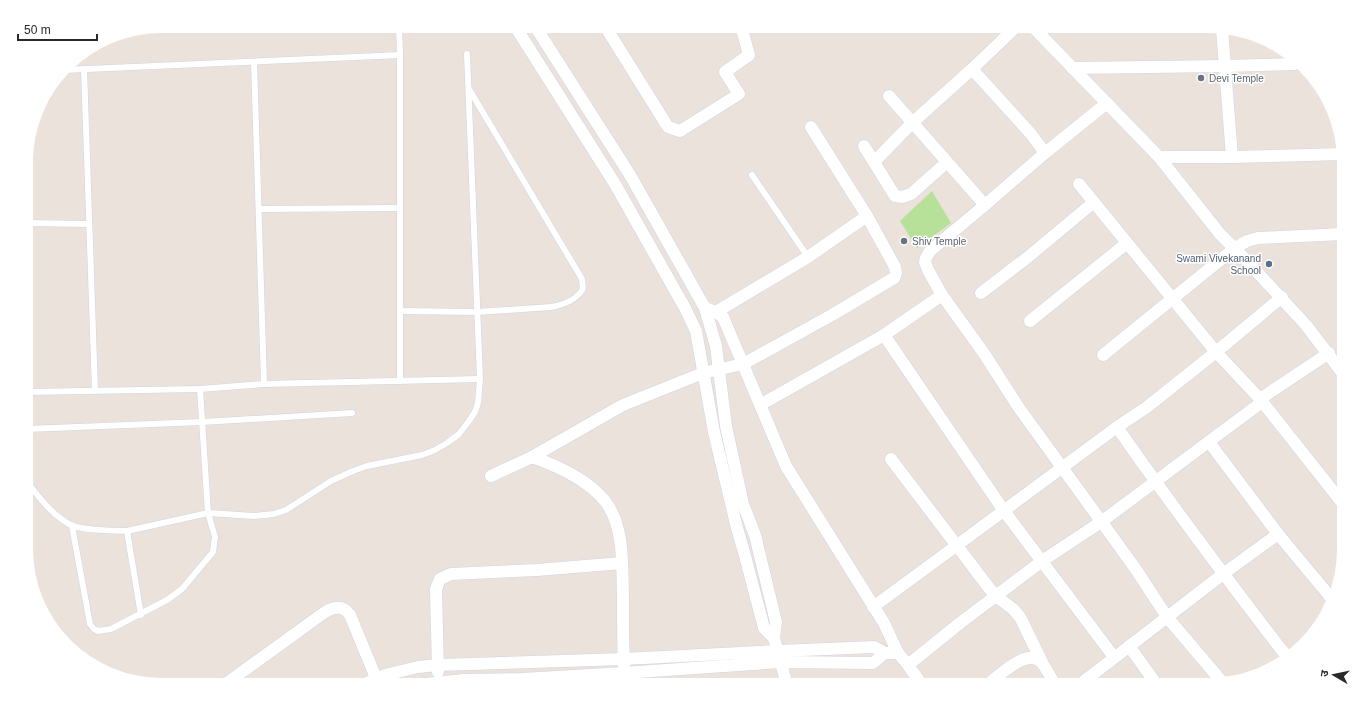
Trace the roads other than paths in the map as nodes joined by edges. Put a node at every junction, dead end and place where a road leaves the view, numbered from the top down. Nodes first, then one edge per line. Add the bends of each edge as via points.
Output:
1 (399, 33) edge
2 (518, 33) edge
3 (539, 33) edge
4 (609, 33) edge
5 (743, 33) edge
6 (1010, 33) edge
7 (1039, 33) edge
8 (1222, 34) edge
9 (467, 54) dead end
10 (400, 55) junction
11 (555, 58) junction
12 (254, 62) junction
13 (1292, 64) edge
14 (1225, 66) junction
15 (540, 67) junction
16 (1072, 68) junction
17 (84, 69) junction
18 (972, 69) junction
19 (73, 70) edge
20 (468, 88) junction
21 (889, 96) dead end
22 (1107, 103) junction
23 (912, 123) junction
24 (811, 127) dead end
25 (864, 146) dead end
26 (1045, 153) junction
27 (1337, 154) edge
28 (1159, 157) junction
29 (1232, 157) junction
30 (874, 162) junction
31 (946, 163) junction
32 (752, 175) dead end
33 (1079, 184) dead end
34 (1094, 202) junction
35 (985, 205) junction
36 (400, 208) junction
37 (258, 209) junction
38 (867, 216) junction
39 (33, 223) edge
40 (89, 224) junction
41 (659, 227) junction
42 (643, 234) junction
43 (1337, 234) edge
44 (1127, 243) junction
45 (1235, 248) junction
46 (808, 258) junction
47 (981, 293) dead end
48 (942, 295) junction
49 (1172, 298) junction
50 (1282, 298) junction
51 (711, 310) junction
52 (400, 311) junction
53 (477, 312) junction
54 (1030, 322) dead end
55 (884, 335) junction
56 (1216, 352) junction
57 (1329, 353) junction
58 (1103, 356) dead end
59 (743, 364) junction
60 (1337, 365) edge
61 (718, 370) junction
62 (703, 373) junction
63 (480, 379) junction
64 (400, 381) junction
65 (264, 384) junction
66 (200, 389) junction
67 (95, 391) junction
68 (33, 392) edge
69 (1261, 400) junction
70 (760, 405) junction
71 (352, 413) dead end
72 (202, 422) junction
73 (1117, 427) junction
74 (33, 429) edge
75 (1209, 442) junction
76 (532, 457) junction
77 (891, 459) dead end
78 (1063, 467) junction
79 (490, 476) dead end
80 (1156, 483) junction
81 (33, 489) edge
82 (1337, 496) edge
83 (1004, 511) junction
84 (208, 513) junction
85 (1102, 522) junction
86 (72, 526) junction
87 (127, 531) junction
88 (1278, 534) junction
89 (758, 546) junction
90 (956, 546) junction
91 (744, 552) junction
92 (1042, 562) junction
93 (622, 563) junction
94 (1223, 574) junction
95 (1328, 595) edge
96 (997, 597) junction
97 (872, 607) junction
98 (141, 615) junction
99 (1167, 617) junction
100 (774, 638) junction
101 (1129, 646) junction
102 (898, 653) junction
103 (1284, 653) edge
104 (779, 656) junction
105 (1114, 657) junction
106 (624, 659) junction
107 (522, 662) junction
108 (1042, 662) junction
109 (438, 665) junction
110 (908, 665) junction
111 (624, 674) junction
112 (234, 678) edge
113 (376, 678) edge
114 (382, 678) edge
115 (439, 678) edge
116 (523, 678) edge
117 (574, 678) edge
118 (785, 678) edge
119 (917, 678) edge
120 (996, 678) edge
121 (1051, 678) edge
122 (1095, 678) edge
123 (1152, 678) edge
124 (1219, 678) edge

1 - 10 lane
2 - 15 street
3 - 11 street
4 - 5 street via 668,127 680,131 739,94 725,72 748,55
6 - 18 street
7 - 16 street
8 - 14 street
9 - 20 lane
10 - 12 lane
10 - 36 lane
11 - 15 street
11 - 41 street via 630,175
12 - 17 lane
12 - 37 lane
13 - 14 street
14 - 16 street
14 - 29 street
15 - 42 street via 615,184
16 - 22 street
17 - 19 lane
17 - 40 lane
18 - 23 street
18 - 26 street
20 - 53 lane
20 - 53 lane via 584,286 580,294 560,306
21 - 23 street
22 - 26 street
22 - 28 street
23 - 30 street
23 - 31 street
24 - 38 street
25 - 30 street
26 - 35 street
27 - 29 street
28 - 29 street
28 - 45 street via 1209,221
30 - 31 street via 895,196 902,197 911,194
31 - 35 street
32 - 46 lane
33 - 34 street
34 - 44 street
34 - 47 street
35 - 48 street via 930,251 926,258 928,270
36 - 37 lane
36 - 52 lane
37 - 65 lane
38 - 46 street
38 - 59 street via 895,267 894,278
39 - 40 lane
40 - 67 lane
41 - 42 street
41 - 51 street
42 - 62 street via 686,308 696,331
43 - 45 street via 1258,238
44 - 49 street
44 - 54 street
45 - 49 street
45 - 50 street
46 - 51 street
48 - 55 street
48 - 78 street via 983,352 1018,408
49 - 56 street
49 - 58 street
50 - 56 street
50 - 57 street
51 - 59 street via 723,317
51 - 61 street
52 - 53 lane
52 - 64 lane
53 - 63 lane
55 - 70 street
55 - 83 street
56 - 69 street
56 - 73 street via 1147,407
57 - 60 street
57 - 69 street
59 - 61 street
59 - 70 street
61 - 62 street
61 - 89 street via 726,426 743,504
62 - 76 street via 623,404
62 - 91 street via 716,440
63 - 64 lane
63 - 84 lane via 478,403 469,421 459,434 435,450 353,471 286,510 274,514 254,516
64 - 65 lane
65 - 66 lane
66 - 67 lane
66 - 72 lane
67 - 68 lane
69 - 75 street
69 - 82 street
70 - 97 street via 786,466
71 - 72 lane
72 - 74 lane
72 - 84 lane
73 - 78 street
73 - 80 street
75 - 80 street
75 - 88 street
76 - 79 street
76 - 93 street via 571,474 589,485 605,501 614,517
77 - 90 street
78 - 83 street
78 - 85 street
80 - 85 street
80 - 94 street
81 - 86 lane via 53,512
83 - 90 street
83 - 92 street
84 - 87 lane
84 - 98 lane via 215,537 213,552 182,589
85 - 92 street
85 - 99 street
86 - 87 lane
86 - 98 lane via 90,624 94,629 104,631
87 - 98 lane
88 - 94 street
88 - 95 street
89 - 91 street
89 - 100 street via 776,622
90 - 96 street
90 - 97 street
91 - 100 street via 764,628
92 - 96 street
92 - 105 street
93 - 106 street
93 - 109 street via 451,574 440,579 436,589
94 - 99 street
94 - 103 street
96 - 108 street via 1020,617
96 - 110 street
97 - 102 street via 884,623
99 - 101 street
99 - 124 street
100 - 104 street
101 - 105 street
101 - 123 street
102 - 104 street via 885,654 873,663
102 - 110 street
104 - 106 street
104 - 111 street
104 - 118 street
105 - 122 street
106 - 107 street
106 - 111 street
107 - 109 street
107 - 116 street
108 - 120 street via 1034,658 1020,660
108 - 121 street
109 - 114 street via 418,666
109 - 115 street
110 - 119 street
111 - 117 street
112 - 113 street via 325,612 336,607 344,609 350,615

